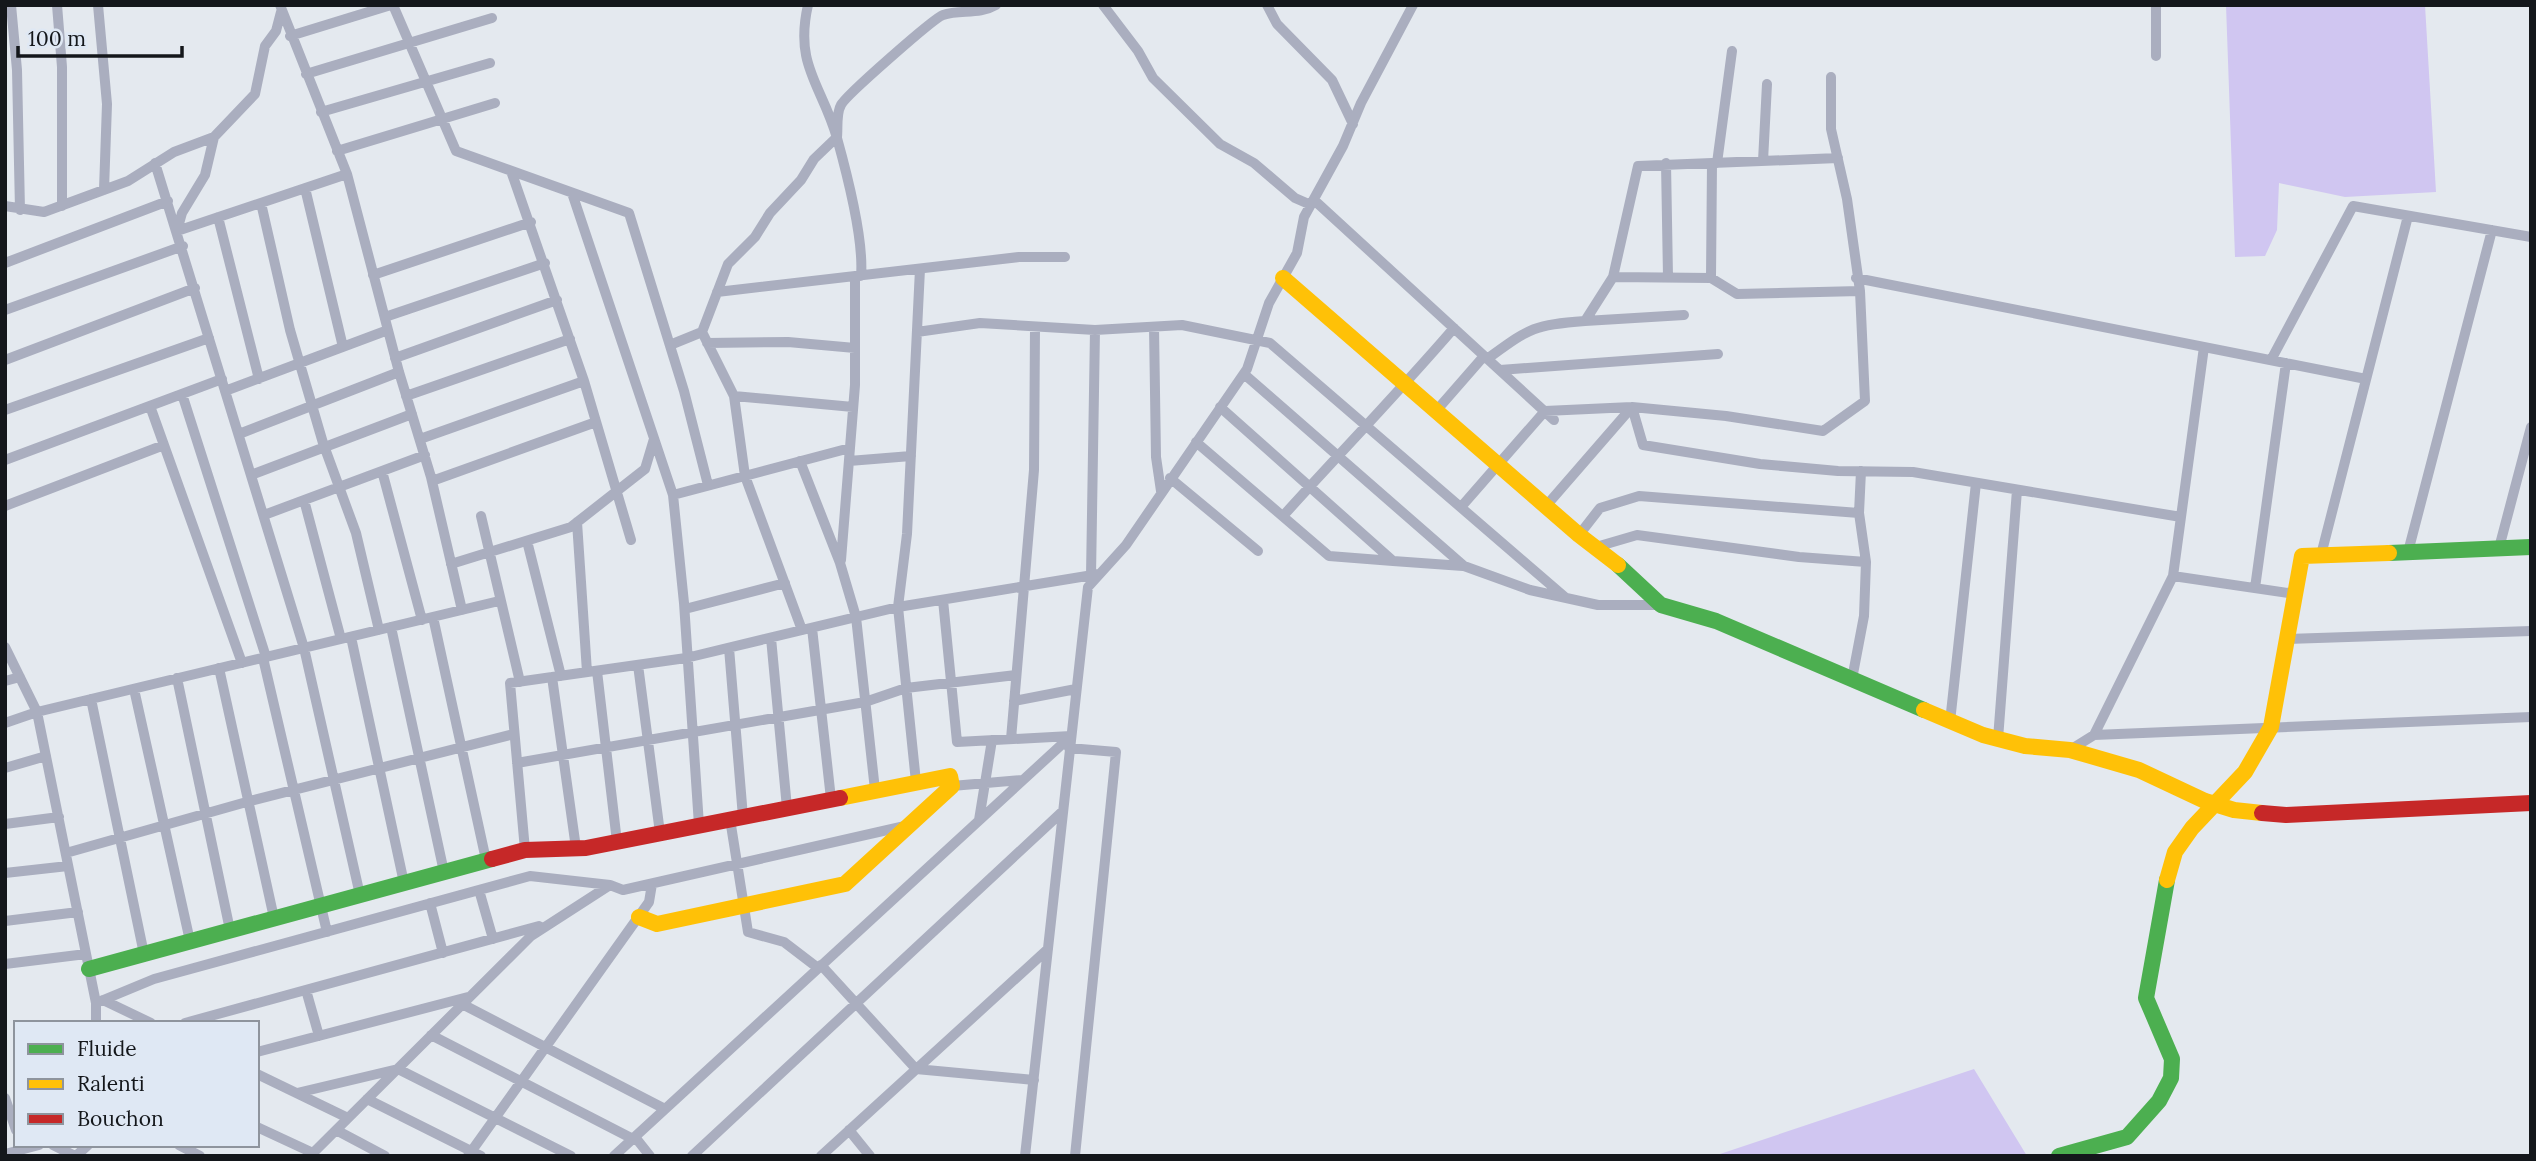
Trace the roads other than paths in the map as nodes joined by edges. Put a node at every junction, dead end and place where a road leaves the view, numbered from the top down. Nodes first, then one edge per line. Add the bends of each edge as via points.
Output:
1 (11, 5) edge
2 (57, 5) edge
3 (98, 5) edge
4 (392, 5) edge
5 (808, 5) edge
6 (996, 5) edge
7 (1103, 5) edge
8 (1267, 5) edge
9 (1413, 5) edge
10 (2156, 5) edge
11 (281, 8) edge
12 (492, 18) dead end
13 (290, 36) junction
14 (408, 43) junction
15 (1732, 51) dead end
16 (2156, 56) dead end
17 (490, 62) dead end
18 (306, 74) junction
19 (1831, 77) dead end
20 (426, 81) junction
21 (1767, 84) dead end
22 (495, 103) dead end
23 (321, 112) junction
24 (442, 119) junction
25 (1353, 124) junction
26 (214, 137) junction
27 (836, 137) junction
28 (337, 151) junction
29 (1838, 158) junction
30 (1763, 161) junction
31 (155, 163) junction
32 (1666, 163) junction
33 (1715, 163) junction
34 (511, 171) junction
35 (347, 174) junction
36 (305, 188) junction
37 (104, 190) junction
38 (572, 193) junction
39 (167, 201) junction
40 (261, 203) junction
41 (1312, 203) junction
42 (62, 206) junction
43 (10, 209) edge
44 (2408, 216) junction
45 (218, 217) junction
46 (531, 222) junction
47 (2492, 230) junction
48 (177, 231) junction
49 (2531, 237) edge
50 (183, 246) junction
51 (1065, 257) dead end
52 (5, 263) edge
53 (545, 263) junction
54 (920, 269) junction
55 (373, 275) junction
56 (858, 276) junction
57 (1613, 277) junction
58 (1668, 277) junction
59 (1283, 278) junction
60 (1711, 278) junction
61 (1856, 278) junction
62 (195, 288) junction
63 (1860, 290) junction
64 (717, 292) junction
65 (557, 300) junction
66 (5, 310) edge
67 (1684, 315) dead end
68 (385, 317) junction
69 (1585, 321) junction
70 (1154, 327) junction
71 (1035, 328) junction
72 (1454, 328) junction
73 (388, 330) junction
74 (1095, 331) junction
75 (917, 332) junction
76 (704, 337) junction
77 (209, 338) junction
78 (570, 339) junction
79 (1255, 340) junction
80 (670, 345) junction
81 (343, 347) junction
82 (2204, 347) junction
83 (855, 348) junction
84 (1718, 354) dead end
85 (1486, 357) junction
86 (395, 358) junction
87 (5, 360) edge
88 (2271, 360) junction
89 (2286, 363) junction
90 (300, 364) junction
91 (1500, 370) junction
92 (399, 372) junction
93 (1244, 374) junction
94 (222, 379) junction
95 (259, 379) junction
96 (2366, 379) junction
97 (584, 381) junction
98 (1405, 384) junction
99 (225, 391) junction
100 (182, 394) junction
101 (406, 396) junction
102 (734, 396) junction
103 (150, 405) junction
104 (312, 405) junction
105 (853, 407) junction
106 (1220, 407) junction
107 (1632, 407) junction
108 (5, 410) edge
109 (1436, 411) junction
110 (1545, 411) junction
111 (412, 414) junction
112 (1554, 420) dead end
113 (596, 422) junction
114 (1368, 426) junction
115 (2531, 428) edge
116 (239, 434) junction
117 (420, 439) junction
118 (654, 439) junction
119 (1196, 442) junction
120 (164, 445) junction
121 (325, 447) junction
122 (850, 448) junction
123 (425, 455) junction
124 (1337, 455) junction
125 (911, 456) junction
126 (5, 460) edge
127 (800, 461) junction
128 (849, 461) junction
129 (1499, 465) junction
130 (382, 471) junction
131 (1861, 471) junction
132 (251, 475) junction
133 (745, 476) junction
134 (1170, 478) junction
135 (432, 481) junction
136 (1976, 483) junction
137 (708, 485) junction
138 (339, 487) junction
139 (1310, 487) junction
140 (616, 489) junction
141 (2017, 490) junction
142 (1161, 491) junction
143 (673, 495) junction
144 (304, 500) junction
145 (5, 506) edge
146 (1546, 506) junction
147 (1461, 507) junction
148 (1859, 513) junction
149 (264, 515) junction
150 (481, 516) dead end
151 (1283, 516) junction
152 (2181, 517) junction
153 (577, 522) junction
154 (1579, 535) junction
155 (631, 540) dead end
156 (527, 541) junction
157 (1596, 547) junction
158 (2531, 547) edge
159 (2500, 548) junction
160 (1258, 551) dead end
161 (2408, 552) junction
162 (489, 554) junction
163 (2321, 555) junction
164 (1393, 561) junction
165 (1866, 562) junction
166 (841, 563) junction
167 (451, 564) junction
168 (1464, 566) junction
169 (1095, 575) junction
170 (2173, 576) junction
171 (785, 583) junction
172 (1024, 587) junction
173 (2255, 588) junction
174 (2295, 593) junction
175 (1566, 598) junction
176 (943, 600) junction
177 (499, 601) junction
178 (1661, 605) junction
179 (898, 607) junction
180 (685, 609) junction
181 (462, 610) junction
182 (856, 617) junction
183 (427, 618) junction
184 (385, 628) junction
185 (807, 629) junction
186 (2531, 631) edge
187 (346, 638) junction
188 (771, 638) junction
189 (2287, 639) junction
190 (5, 647) edge
191 (304, 648) junction
192 (729, 648) junction
193 (265, 657) junction
194 (686, 659) junction
195 (242, 663) junction
196 (638, 665) junction
197 (219, 668) junction
198 (592, 672) junction
199 (1016, 675) junction
200 (556, 676) junction
201 (20, 677) junction
202 (177, 678) junction
203 (1852, 678) junction
204 (5, 681) edge
205 (520, 682) junction
206 (951, 682) junction
207 (906, 688) junction
208 (134, 689) junction
209 (1076, 689) junction
210 (92, 699) junction
211 (1014, 701) junction
212 (865, 702) junction
213 (821, 709) junction
214 (37, 712) junction
215 (779, 717) junction
216 (2531, 717) edge
217 (1950, 722) junction
218 (5, 723) edge
219 (735, 724) junction
220 (2270, 727) junction
221 (691, 732) junction
222 (514, 733) junction
223 (2094, 735) junction
224 (1071, 736) junction
225 (1011, 739) junction
226 (1998, 739) junction
227 (648, 740) junction
228 (992, 740) junction
229 (461, 747) junction
230 (606, 747) junction
231 (1069, 748) junction
232 (2070, 750) junction
233 (563, 755) junction
234 (46, 756) junction
235 (418, 758) junction
236 (517, 763) junction
237 (5, 768) edge
238 (379, 768) junction
239 (334, 780) junction
240 (1022, 780) junction
241 (916, 782) junction
242 (985, 783) junction
243 (951, 786) junction
244 (293, 790) junction
245 (875, 790) junction
246 (831, 799) junction
247 (250, 801) junction
248 (2531, 803) edge
249 (2216, 804) junction
250 (787, 808) junction
251 (1063, 811) junction
252 (206, 814) junction
253 (59, 817) junction
254 (736, 818) junction
255 (979, 820) junction
256 (5, 824) edge
257 (699, 825) junction
258 (908, 825) junction
259 (163, 826) junction
260 (660, 833) junction
261 (120, 838) junction
262 (617, 842) junction
263 (576, 848) junction
264 (525, 850) junction
265 (66, 853) junction
266 (486, 860) junction
267 (735, 864) junction
268 (68, 866) junction
269 (444, 872) junction
270 (5, 873) edge
271 (404, 883) junction
272 (652, 884) junction
273 (610, 885) junction
274 (479, 890) junction
275 (360, 895) junction
276 (430, 903) junction
277 (321, 906) junction
278 (744, 907) junction
279 (78, 912) junction
280 (639, 917) junction
281 (274, 918) junction
282 (5, 921) edge
283 (552, 923) junction
284 (230, 930) junction
285 (327, 932) junction
286 (493, 939) junction
287 (190, 941) junction
288 (1048, 949) junction
289 (443, 953) junction
290 (144, 954) junction
291 (88, 962) junction
292 (5, 964) edge
293 (820, 967) junction
294 (306, 990) junction
295 (466, 1000) junction
296 (100, 1001) junction
297 (856, 1003) junction
298 (96, 1021) edge
299 (146, 1021) edge
300 (192, 1021) edge
301 (431, 1035) junction
302 (319, 1036) junction
303 (545, 1047) junction
304 (259, 1051) edge
305 (398, 1069) junction
306 (916, 1069) junction
307 (259, 1075) edge
308 (1034, 1080) junction
309 (521, 1081) junction
310 (297, 1093) junction
311 (5, 1098) edge
312 (367, 1099) junction
313 (665, 1109) junction
314 (348, 1118) junction
315 (495, 1118) junction
316 (14, 1124) edge
317 (259, 1128) edge
318 (336, 1130) junction
319 (849, 1130) junction
320 (634, 1138) junction
321 (21, 1147) edge
322 (57, 1147) edge
323 (182, 1147) edge
324 (5, 1154) edge
325 (311, 1154) edge
326 (473, 1154) edge
327 (76, 1156) edge
328 (200, 1156) edge
329 (385, 1156) edge
330 (571, 1156) edge
331 (614, 1156) edge
332 (650, 1156) edge
333 (692, 1156) edge
334 (821, 1156) edge
335 (870, 1156) edge
336 (1026, 1156) edge
337 (1075, 1156) edge
338 (2059, 1156) edge

1 - 43 street via 17,70
2 - 42 street
3 - 37 street via 107,104
4 - 13 street
4 - 14 street
5 - 27 street via 802,40 805,59
6 - 27 street via 935,18 894,58 858,83 840,106
7 - 41 street via 1153,78 1220,144 1254,163 1295,198
8 - 25 street via 1277,24 1332,80
9 - 25 street
10 - 16 street
11 - 13 street
11 - 26 street via 276,31 265,47 255,94
12 - 14 street
13 - 18 street
14 - 18 street
14 - 20 street
15 - 33 street
17 - 20 street
18 - 23 street
19 - 29 street via 1831,129
20 - 23 street
20 - 24 street
21 - 30 street
22 - 24 street
23 - 28 street
24 - 28 street
24 - 34 street via 456,150
25 - 41 street
26 - 31 street
26 - 48 street via 205,175 182,213
27 - 56 street via 863,254
27 - 64 street via 728,264
28 - 35 street
29 - 30 street
29 - 61 street
30 - 33 street
31 - 37 street
31 - 39 street
32 - 33 street
32 - 57 street via 1638,166
32 - 58 street
33 - 60 street
34 - 38 street
34 - 46 street
35 - 36 street
35 - 55 street
36 - 40 street
36 - 81 street
37 - 42 street
38 - 80 street via 629,214
38 - 118 street
39 - 48 street
39 - 52 street
40 - 45 street
40 - 90 street
41 - 59 street via 1304,217 1297,253
41 - 72 street
42 - 43 street via 44,212
44 - 47 street
44 - 88 street via 2353,206
44 - 96 street
45 - 48 street
45 - 95 street
46 - 53 street
46 - 55 street
47 - 49 street
47 - 161 street
48 - 50 street
50 - 62 street
50 - 66 street
51 - 54 street via 1019,257
53 - 65 street
53 - 68 street
54 - 56 street
54 - 75 street
55 - 68 street
56 - 64 street
56 - 83 street
57 - 58 street
57 - 69 street
58 - 60 street
59 - 79 street
59 - 98 street
60 - 63 street via 1737,294
61 - 63 street
61 - 82 street
62 - 77 street
62 - 87 street
63 - 107 street via 1865,401 1823,431
64 - 76 street
65 - 78 street
65 - 86 street
67 - 69 street
68 - 73 street
69 - 85 street via 1540,324
70 - 74 street
70 - 79 street via 1182,325
70 - 142 street via 1156,457
71 - 74 street
71 - 75 street via 980,323
71 - 172 street via 1034,470
72 - 85 street
72 - 98 street
73 - 81 street
73 - 86 street
74 - 169 street
75 - 125 street
76 - 80 street
76 - 83 street
76 - 102 street
77 - 94 street
77 - 108 street
78 - 97 street
78 - 101 street
79 - 93 street
79 - 114 street via 1270,343
80 - 137 street
81 - 90 street
82 - 88 street
82 - 152 street
83 - 105 street
84 - 91 street
85 - 91 street
85 - 109 street
86 - 92 street
88 - 89 street
89 - 96 street
89 - 173 street
90 - 95 street
90 - 104 street
91 - 110 street
92 - 101 street
92 - 104 street
93 - 106 street
93 - 124 street
94 - 99 street
94 - 100 street
95 - 99 street
96 - 163 street
97 - 113 street
97 - 117 street
98 - 109 street
98 - 114 street
99 - 116 street
100 - 103 street
100 - 193 street
101 - 111 street
102 - 105 street
102 - 133 street
103 - 120 street
103 - 126 street
104 - 116 street
104 - 121 street
105 - 122 street
106 - 119 street
106 - 139 street
107 - 110 street
107 - 131 street via 1643,446 1760,464
107 - 146 street
109 - 129 street
110 - 112 street
110 - 129 street
111 - 117 street
111 - 121 street
113 - 135 street
113 - 140 street
114 - 124 street
114 - 147 street
115 - 159 street
116 - 132 street
117 - 123 street
118 - 140 street via 645,469
118 - 143 street
119 - 134 street
119 - 151 street
120 - 145 street
120 - 195 street
121 - 132 street
121 - 138 street
122 - 127 street
122 - 128 street
123 - 130 street
123 - 135 street
124 - 139 street
124 - 168 street
125 - 128 street
125 - 179 street
127 - 133 street
127 - 166 street
128 - 166 street
129 - 146 street
129 - 147 street
130 - 138 street
130 - 183 street
131 - 136 street via 1913,472
131 - 148 street
132 - 149 street
133 - 137 street
133 - 171 street
134 - 142 street
134 - 160 street
135 - 167 street
136 - 141 street
136 - 217 street
137 - 143 street
138 - 144 street
138 - 184 street
139 - 151 street
139 - 164 street
140 - 153 street
140 - 155 street
141 - 152 street
141 - 226 street
142 - 169 street via 1126,545
143 - 180 street
144 - 149 street
144 - 187 street
146 - 154 street
147 - 175 street
148 - 154 street via 1639,496 1600,508
148 - 165 street
149 - 191 street
150 - 162 street
151 - 164 street via 1329,556
152 - 170 street
153 - 156 street
153 - 198 street
154 - 157 street
156 - 162 street
156 - 200 street
157 - 165 street via 1636,535
157 - 178 street
158 - 159 street
159 - 161 street
161 - 163 street
162 - 167 street
162 - 177 street
163 - 174 street via 2302,556
164 - 168 street
165 - 203 street via 1864,616
166 - 182 street
167 - 181 street
168 - 175 street
169 - 172 street
169 - 209 street via 1088,587
170 - 173 street
170 - 223 street
171 - 180 street
171 - 185 street
172 - 176 street
172 - 199 street
173 - 174 street
174 - 189 street
175 - 178 street via 1598,605
176 - 179 street
176 - 206 street
177 - 181 street
177 - 205 street
178 - 203 street via 1716,621
179 - 182 street
179 - 207 street
180 - 194 street
181 - 183 street
182 - 185 street
182 - 212 street
183 - 184 street
183 - 229 street
184 - 187 street
184 - 235 street
185 - 188 street
185 - 213 street
186 - 189 street
187 - 191 street
187 - 238 street
188 - 192 street
188 - 215 street
189 - 220 street
190 - 201 street
191 - 193 street
191 - 239 street
192 - 194 street
192 - 219 street
193 - 195 street
193 - 244 street
194 - 196 street
194 - 221 street
195 - 197 street
196 - 198 street
196 - 227 street
197 - 202 street
197 - 247 street
198 - 200 street
198 - 230 street
199 - 206 street
199 - 211 street
200 - 205 street
200 - 233 street
201 - 204 street
201 - 214 street
202 - 208 street
202 - 252 street
203 - 217 street
205 - 222 street via 510,683
206 - 207 street
206 - 228 street via 957,742
207 - 212 street
207 - 241 street
208 - 210 street
208 - 259 street
209 - 211 street
209 - 224 street
210 - 214 street
210 - 261 street
211 - 225 street
212 - 213 street
212 - 245 street
213 - 215 street
213 - 246 street
214 - 218 street
214 - 234 street
215 - 219 street
215 - 250 street
216 - 220 street
217 - 226 street
219 - 221 street
219 - 254 street
220 - 223 street
220 - 249 street via 2245,772
221 - 227 street
221 - 257 street
222 - 229 street
222 - 236 street
223 - 232 street
224 - 225 street
224 - 231 street
224 - 240 street
225 - 228 street
226 - 232 street
227 - 230 street
227 - 260 street
228 - 242 street
229 - 235 street
229 - 266 street
230 - 233 street
230 - 262 street
231 - 251 street
231 - 337 street via 1116,752
232 - 249 street via 2139,770
233 - 236 street
233 - 263 street
234 - 237 street
234 - 253 street
235 - 238 street
235 - 269 street
236 - 264 street
238 - 239 street
238 - 271 street
239 - 244 street
239 - 275 street
240 - 242 street
240 - 255 street
241 - 243 street via 950,776
241 - 245 street
242 - 243 street
242 - 255 street
243 - 258 street
244 - 247 street
244 - 277 street
245 - 246 street
246 - 250 street
247 - 252 street
247 - 281 street
248 - 249 street via 2286,815
249 - 338 street via 2175,852 2146,998 2172,1059 2171,1079 2159,1101 2127,1137
250 - 254 street
251 - 288 street
251 - 297 street
252 - 259 street
252 - 284 street
253 - 256 street
253 - 265 street
254 - 257 street
254 - 267 street
255 - 293 street
257 - 260 street
258 - 267 street
258 - 278 street via 845,884
259 - 261 street
259 - 287 street
260 - 262 street
261 - 265 street
261 - 290 street
262 - 263 street
263 - 264 street
264 - 266 street
265 - 268 street
266 - 269 street
267 - 272 street
267 - 278 street
268 - 270 street
268 - 279 street
269 - 271 street
271 - 275 street
272 - 273 street via 623,890
272 - 280 street via 649,902
273 - 274 street via 530,876
273 - 283 street
274 - 276 street
274 - 286 street
275 - 277 street
276 - 285 street
276 - 289 street
277 - 281 street
277 - 285 street
278 - 280 street via 657,924
278 - 293 street via 748,932 784,942
279 - 282 street
279 - 291 street
280 - 303 street
281 - 284 street
283 - 286 street
283 - 295 street via 531,936
284 - 287 street
285 - 296 street via 154,979
286 - 289 street
287 - 290 street
288 - 306 street
288 - 308 street
289 - 294 street
290 - 291 street
291 - 292 street
291 - 296 street
293 - 297 street
293 - 313 street
294 - 300 street
294 - 302 street
295 - 301 street
295 - 302 street
295 - 303 street
296 - 298 street
296 - 299 street
297 - 306 street
297 - 333 street
301 - 305 street
301 - 309 street
302 - 304 street
303 - 309 street
303 - 313 street
305 - 310 street
305 - 312 street
305 - 315 street
306 - 308 street
306 - 319 street
307 - 310 street
308 - 336 street
309 - 315 street
309 - 320 street
310 - 314 street
311 - 316 street
312 - 314 street
312 - 326 street
313 - 320 street
314 - 318 street
315 - 326 street
315 - 330 street
317 - 325 street
318 - 325 street
318 - 329 street
319 - 334 street
319 - 335 street
320 - 331 street
320 - 332 street
321 - 324 street
322 - 327 street
323 - 328 street

